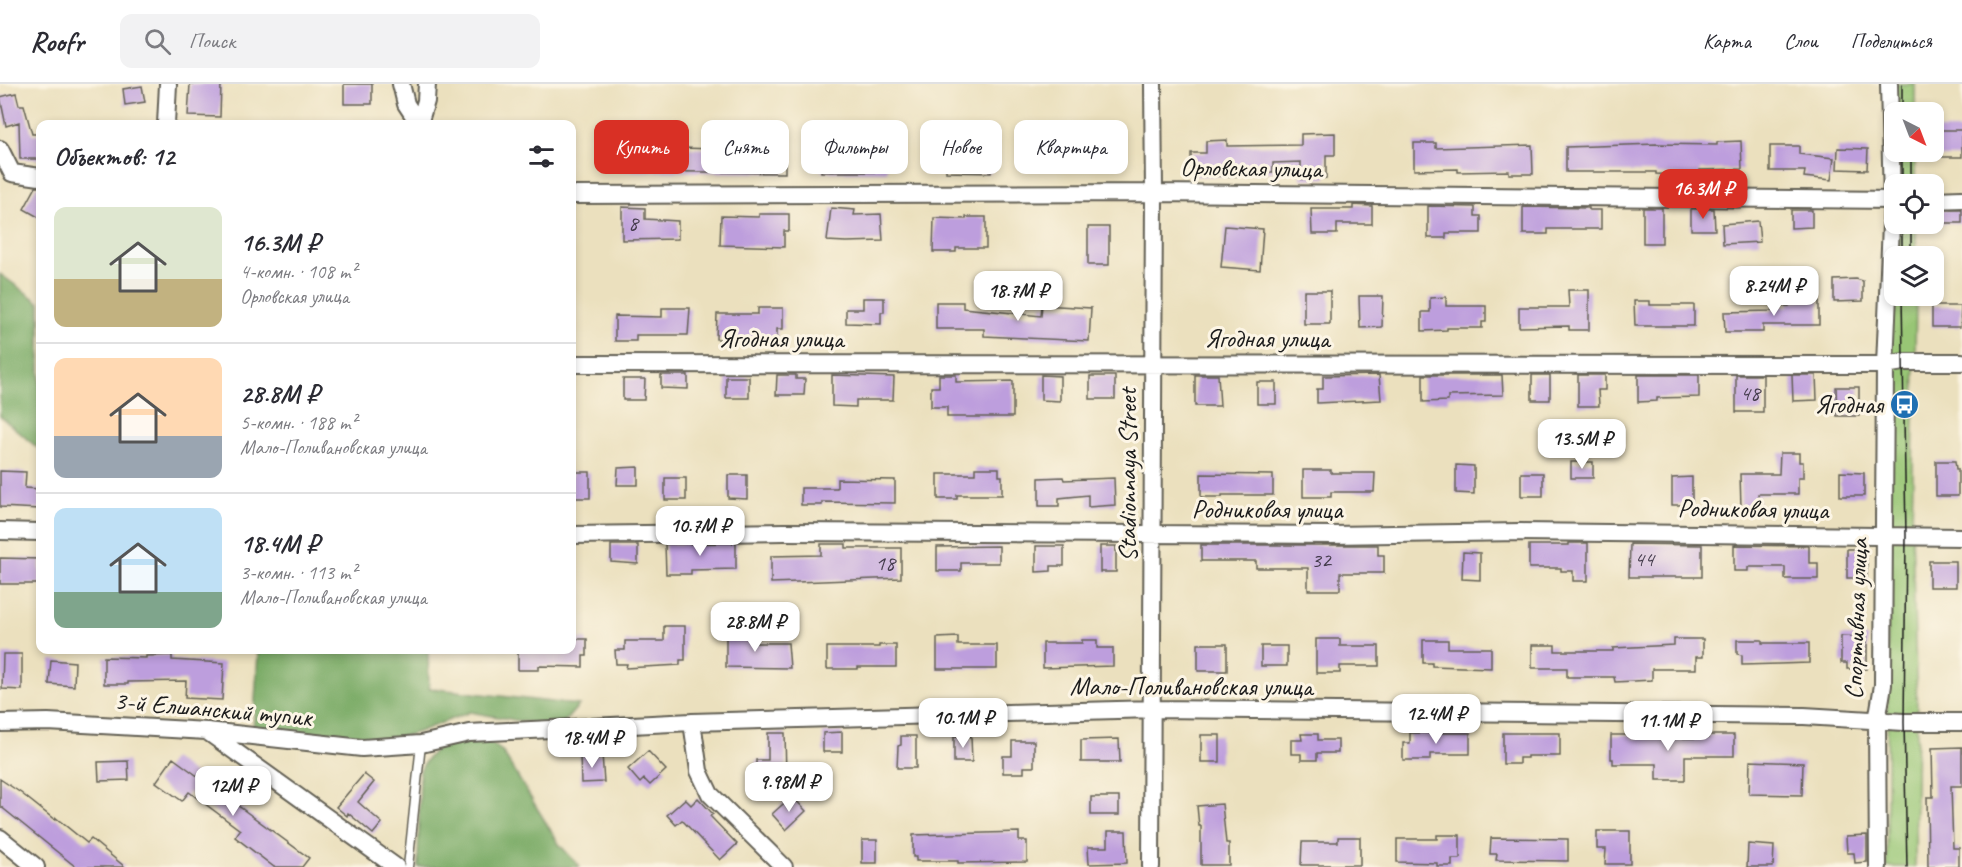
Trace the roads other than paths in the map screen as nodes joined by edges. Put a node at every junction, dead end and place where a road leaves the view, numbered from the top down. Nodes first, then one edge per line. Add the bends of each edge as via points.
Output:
1 (168, 84) edge
2 (401, 84) edge
3 (427, 84) edge
4 (1153, 84) edge
5 (1889, 84) edge
6 (166, 120) edge
7 (416, 120) edge
8 (420, 120) edge
9 (0, 149) edge
10 (1892, 174) edge
11 (36, 176) edge
12 (1154, 193) junction
13 (576, 195) edge
14 (1962, 199) edge
15 (1944, 200) edge
16 (1884, 201) edge
17 (1891, 234) edge
18 (1962, 362) edge
19 (576, 363) edge
20 (1153, 364) junction
21 (1885, 365) junction
22 (0, 531) edge
23 (36, 532) edge
24 (1152, 534) junction
25 (576, 535) edge
26 (1884, 536) junction
27 (1962, 537) edge
28 (1153, 709) junction
29 (1877, 721) junction
30 (692, 722) junction
31 (1962, 722) edge
32 (0, 723) edge
33 (207, 731) junction
34 (421, 744) junction
35 (0, 838) edge
36 (36, 867) edge
37 (396, 867) edge
38 (408, 867) edge
39 (784, 867) edge
40 (1151, 867) edge
41 (1878, 867) edge

1 - 6 street
2 - 7 street via 406,104
3 - 8 street
4 - 12 street, Stadionnaya Street
5 - 10 street, Спортивная улица
9 - 11 street via 12,173
12 - 13 street, Орловская улица
12 - 16 street, Орловская улица
12 - 20 street, Stadionnaya Street
14 - 15 street
17 - 21 street, Спортивная улица
18 - 21 street, Ягодная улица
19 - 20 street, Ягодная улица
20 - 21 street, Ягодная улица
20 - 24 street, Stadionnaya Street
21 - 26 street, Спортивная улица
22 - 23 street
24 - 25 street, Родниковая улица
24 - 26 street, Родниковая улица via 1520,532
24 - 28 street, Stadionnaya Street
26 - 27 street, Родниковая улица
26 - 29 street, Спортивная улица via 1883,685
28 - 29 street, Мало-Поливановская улица via 1804,716
28 - 30 street, Мало-Поливановская улица
28 - 40 street, Stadionnaya Street
29 - 31 street, Мало-Поливановская улица
29 - 41 street, Спортивная улица
30 - 34 street, Мало-Поливановская улица via 469,733
30 - 39 street via 699,771 710,794
32 - 33 street, 3-й Елшанский тупик
33 - 34 street, 3-й Елшанский тупик via 362,748
33 - 37 street
34 - 38 lane
35 - 36 street

